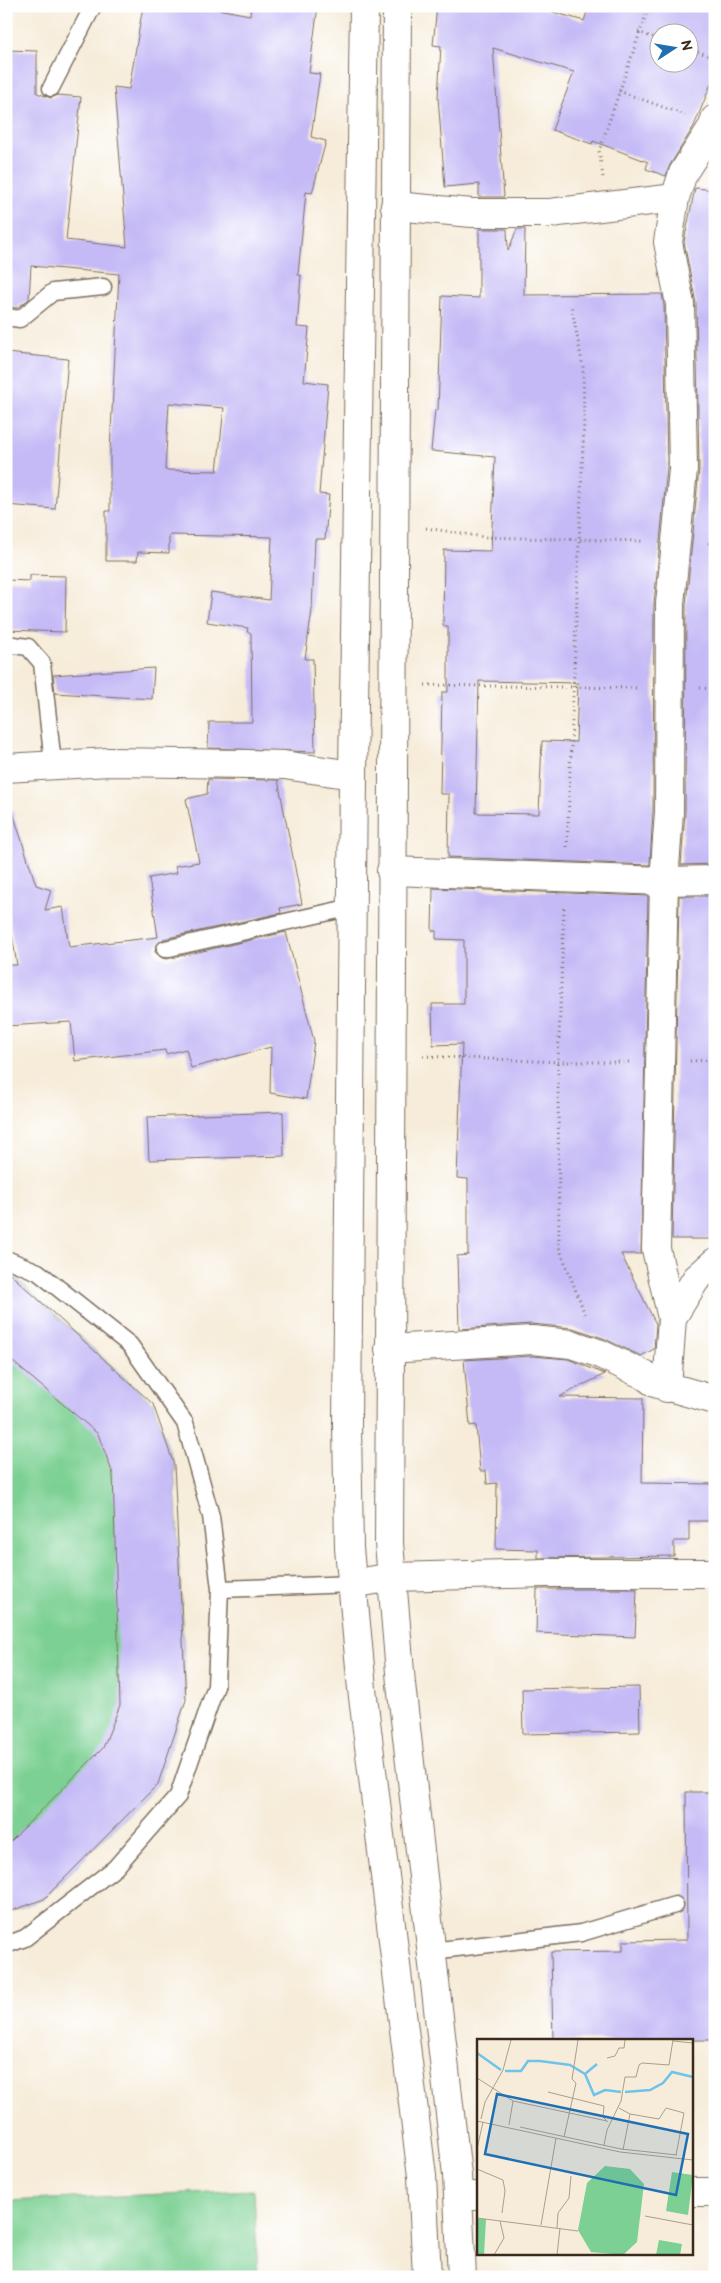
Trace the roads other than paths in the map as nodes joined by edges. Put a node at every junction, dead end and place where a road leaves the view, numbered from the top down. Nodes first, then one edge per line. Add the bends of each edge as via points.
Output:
1 (93, 6) edge
2 (364, 6) edge
3 (397, 6) edge
4 (51, 88) dead end
5 (714, 122) edge
6 (675, 198) junction
7 (395, 206) junction
8 (103, 287) dead end
9 (6, 316) edge
10 (6, 644) edge
11 (53, 764) junction
12 (6, 768) edge
13 (353, 775) junction
14 (391, 871) junction
15 (715, 880) edge
16 (664, 881) junction
17 (352, 907) junction
18 (165, 948) dead end
19 (6, 1259) edge
20 (715, 1262) edge
21 (672, 1318) junction
22 (389, 1349) junction
23 (667, 1388) junction
24 (715, 1400) edge
25 (715, 1573) edge
26 (392, 1578) junction
27 (352, 1584) junction
28 (220, 1589) junction
29 (675, 1905) dead end
30 (6, 1945) edge
31 (432, 1951) junction
32 (694, 2192) edge
33 (715, 2192) edge
34 (469, 2196) edge
35 (427, 2277) edge
36 (462, 2277) edge

1 - 4 lane
2 - 13 main road
3 - 7 main road
5 - 6 main road via 683,173
6 - 7 main road via 550,213 472,213
6 - 16 main road via 668,242 680,304 683,468 670,604 669,812
7 - 14 main road
8 - 9 lane via 53,292 20,319
10 - 11 lane via 28,647 42,663
11 - 12 main road
11 - 13 main road via 284,765
13 - 17 main road
14 - 16 main road
14 - 22 main road
15 - 16 main road
16 - 21 main road via 656,1249
17 - 18 lane
17 - 27 main road via 347,1426
19 - 28 lane via 38,1272 130,1345 184,1424 210,1516
20 - 21 main road via 696,1279
21 - 23 main road
22 - 23 main road via 532,1340 571,1344 598,1353
22 - 26 main road via 389,1543
23 - 24 main road
25 - 26 main road via 546,1573
26 - 27 main road
26 - 31 main road
27 - 28 lane
27 - 35 main road via 422,2176
28 - 30 lane via 216,1686 178,1796 116,1868 25,1938
29 - 31 lane via 581,1933
31 - 34 main road
32 - 33 main road
34 - 36 main road

